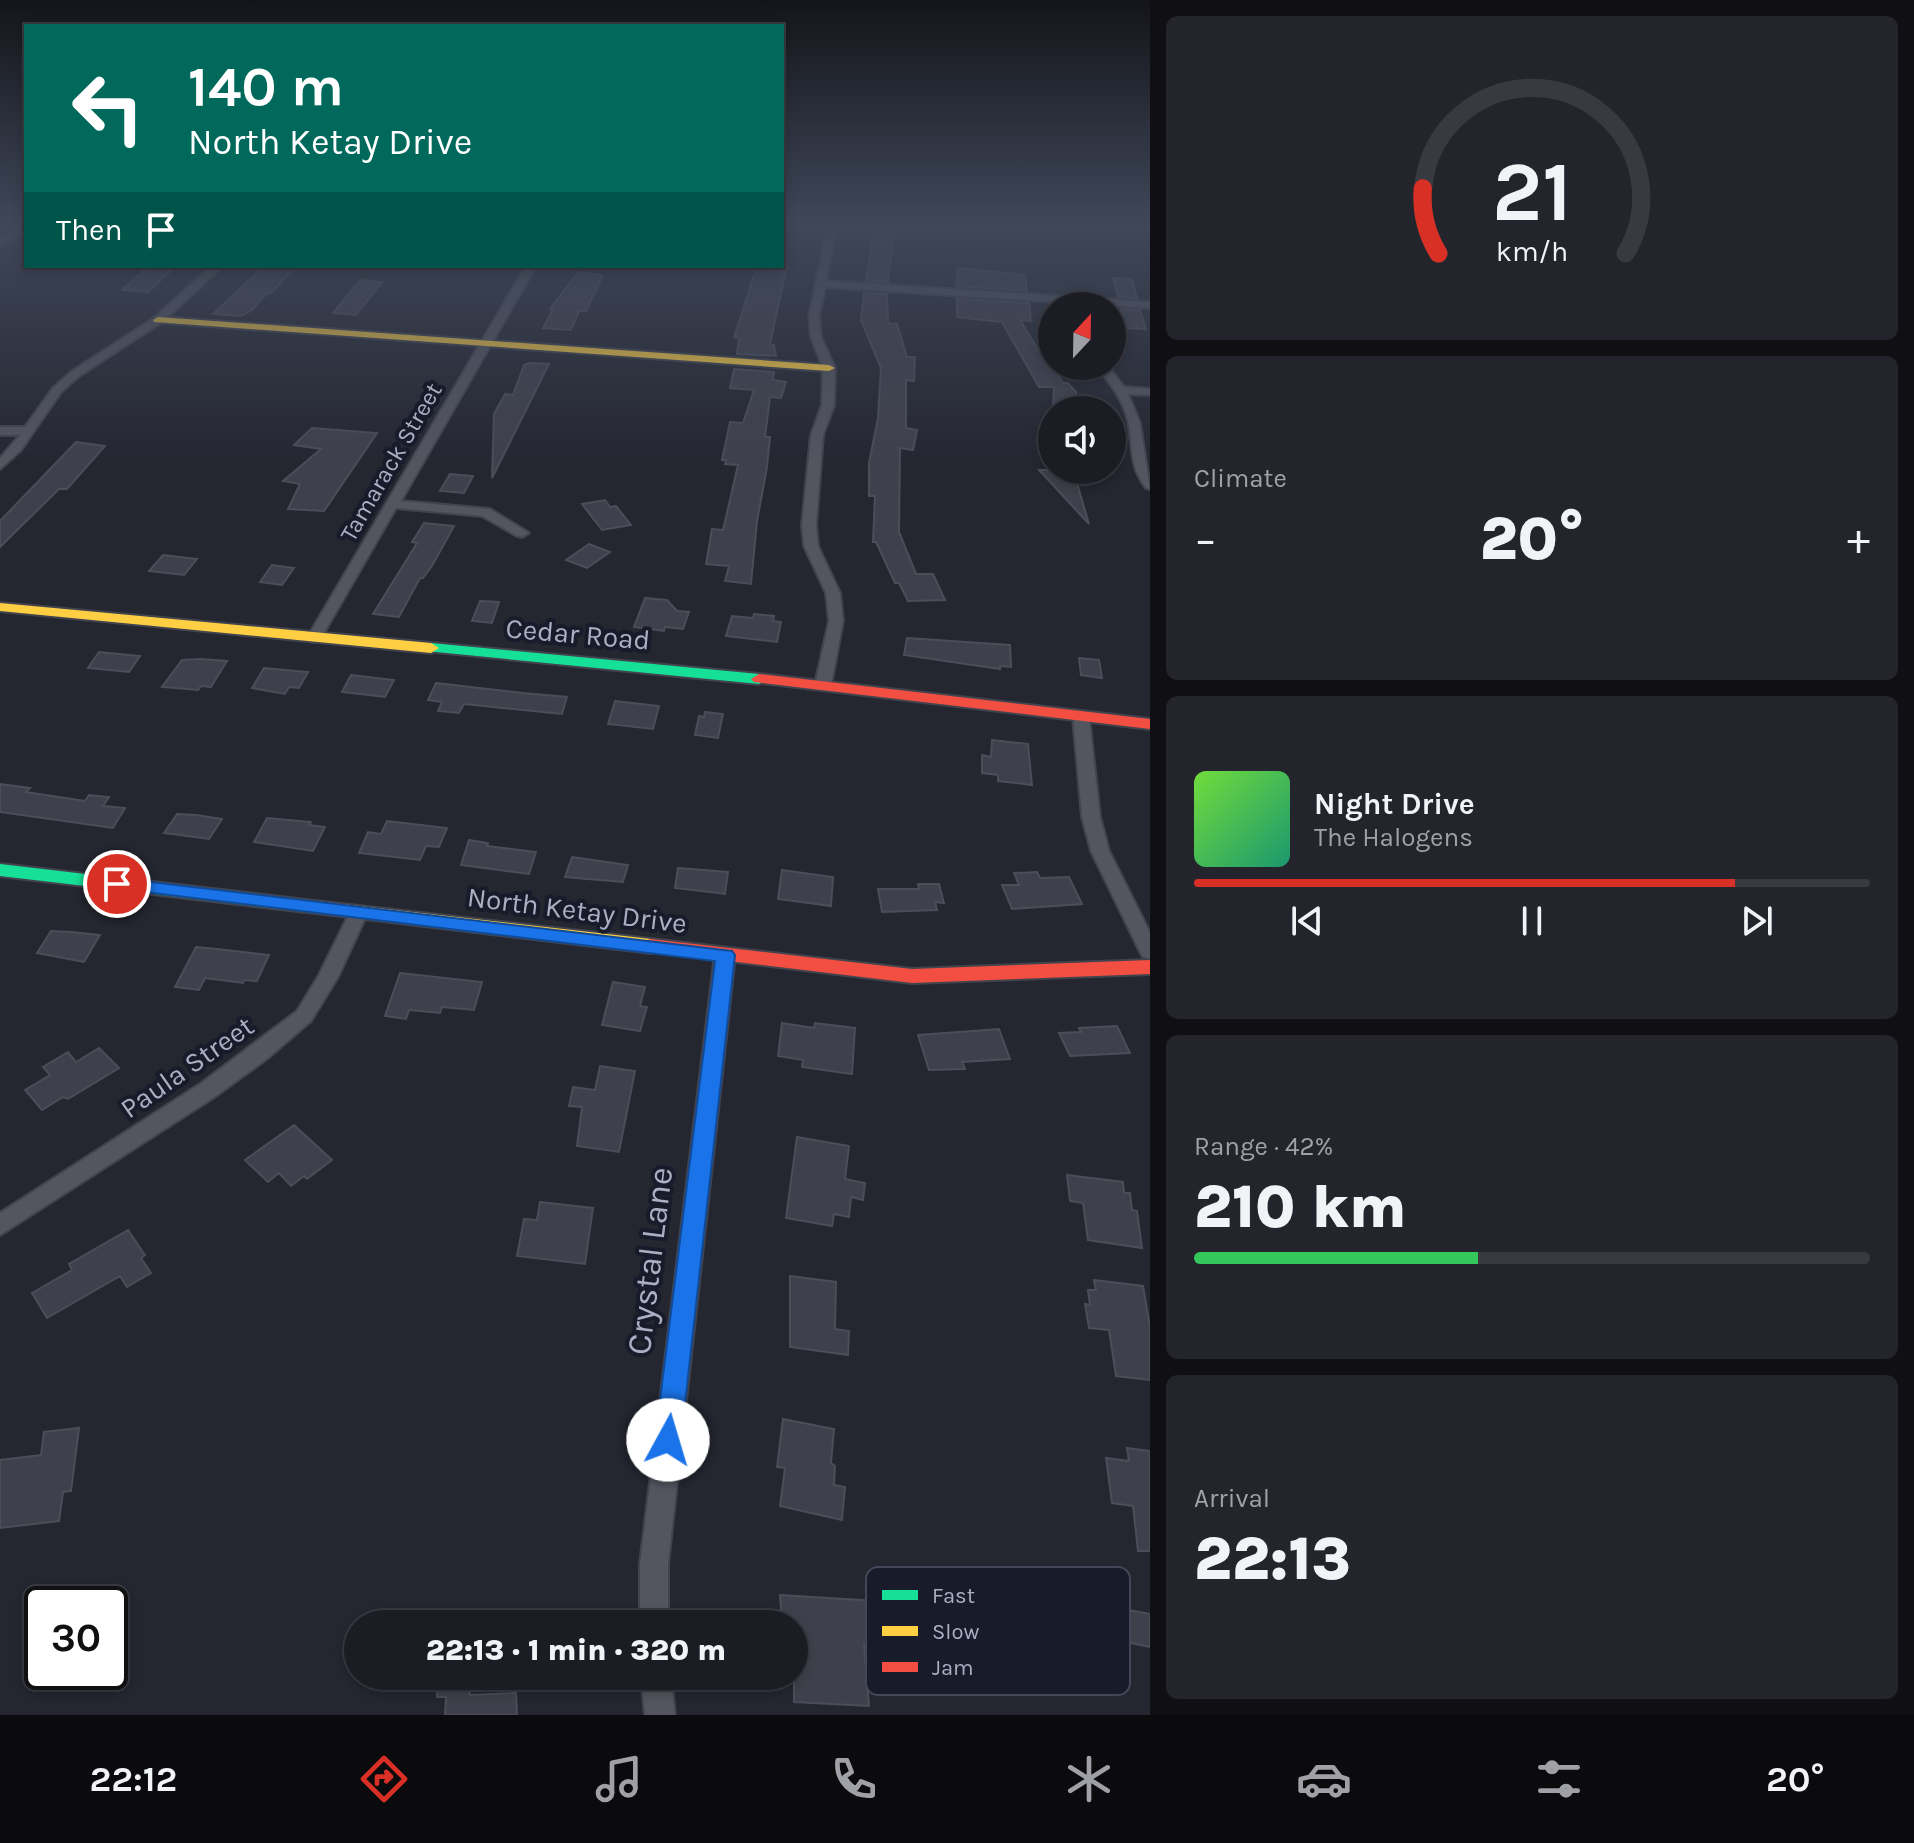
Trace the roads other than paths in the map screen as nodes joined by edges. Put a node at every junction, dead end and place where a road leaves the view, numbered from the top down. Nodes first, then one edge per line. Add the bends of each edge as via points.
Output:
1 (174, 306) edge
2 (507, 306) edge
3 (817, 306) edge
4 (158, 320) junction
5 (485, 343) junction
6 (829, 368) junction
7 (1113, 380) edge
8 (1121, 390) junction
9 (1150, 392) edge
10 (0, 431) edge
11 (27, 431) junction
12 (0, 465) edge
13 (1150, 485) edge
14 (393, 504) junction
15 (522, 533) dead end
16 (0, 607) edge
17 (314, 638) junction
18 (823, 685) junction
19 (1081, 717) junction
20 (1150, 724) edge
21 (0, 870) edge
22 (359, 912) junction
23 (1150, 952) edge
24 (725, 955) junction
25 (1150, 967) edge
26 (0, 1225) edge
27 (654, 1610) edge
28 (657, 1690) edge
29 (660, 1715) edge

1 - 4 street
2 - 5 street, Tamarack Street
3 - 6 street via 814,327
4 - 5 street
4 - 11 street via 75,374
5 - 6 street
5 - 14 street, Tamarack Street
6 - 18 street via 809,525 811,546 833,593 836,621
7 - 8 street
8 - 9 street
8 - 13 street via 1134,422 1138,465
10 - 11 street
11 - 12 street
14 - 15 street via 485,512
14 - 17 street, Tamarack Street
16 - 17 street, Cedar Road
17 - 18 street, Cedar Road
18 - 19 street, Cedar Road
19 - 20 street, Cedar Road
19 - 23 street via 1091,817 1100,851
21 - 22 street, North Ketay Drive
22 - 24 street, North Ketay Drive
22 - 26 street, Paula Street via 304,1016 208,1090
24 - 25 street, North Ketay Drive via 912,976
24 - 27 street, Crystal Lane via 656,1549
28 - 29 street

